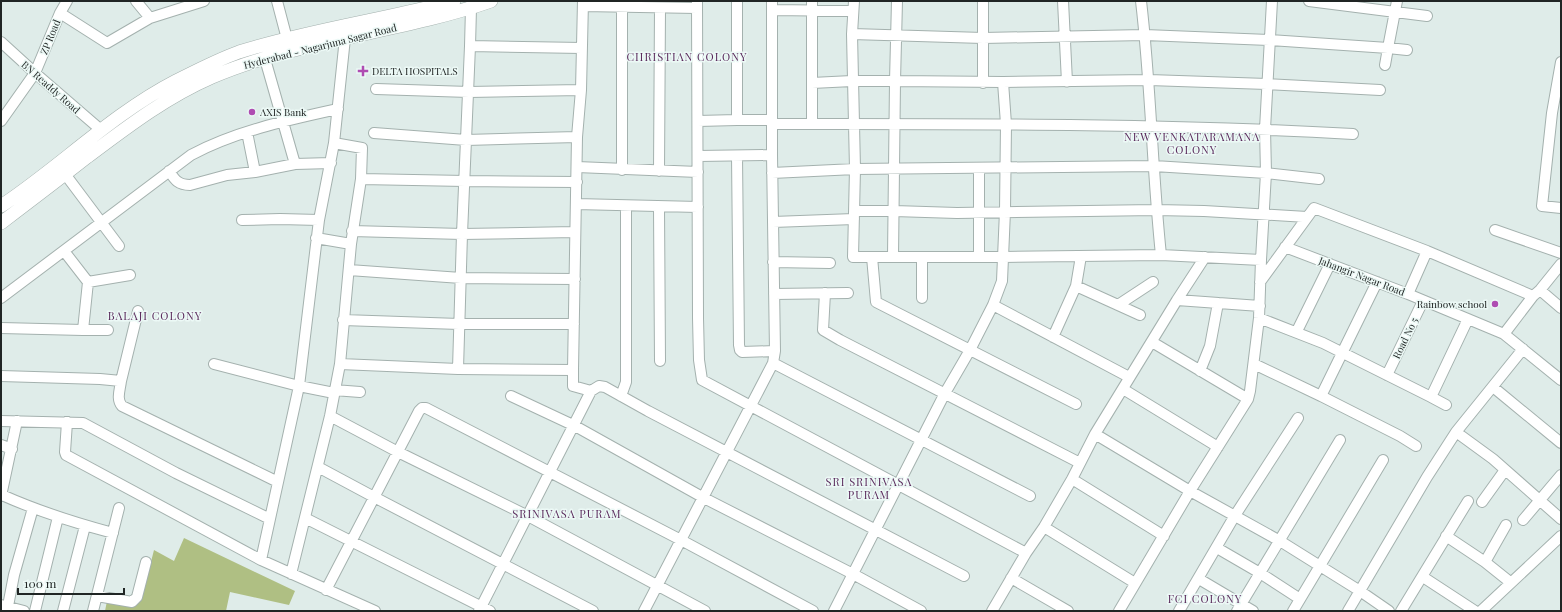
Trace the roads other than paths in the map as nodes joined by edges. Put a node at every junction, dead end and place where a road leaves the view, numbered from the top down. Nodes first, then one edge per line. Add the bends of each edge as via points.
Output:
1 (67, 1) edge
2 (136, 1) edge
3 (204, 1) edge
4 (277, 1) edge
5 (454, 1) edge
6 (491, 1) edge
7 (737, 1) edge
8 (897, 1) edge
9 (983, 1) edge
10 (1063, 1) edge
11 (1141, 1) edge
12 (1272, 1) edge
13 (1309, 1) edge
14 (1397, 1) edge
15 (583, 3) edge
16 (432, 4) edge
17 (697, 4) edge
18 (772, 6) edge
19 (812, 6) edge
20 (853, 6) edge
21 (622, 7) junction
22 (471, 8) junction
23 (660, 8) junction
24 (1396, 12) junction
25 (60, 13) junction
26 (1427, 16) dead end
27 (150, 18) junction
28 (852, 34) junction
29 (1145, 35) junction
30 (895, 36) junction
31 (1065, 37) junction
32 (346, 38) junction
33 (983, 38) junction
34 (287, 39) junction
35 (1269, 40) junction
36 (1, 42) edge
37 (470, 46) junction
38 (582, 48) junction
39 (1388, 48) junction
40 (1407, 50) dead end
41 (265, 59) junction
42 (1561, 62) edge
43 (1385, 65) dead end
44 (35, 73) junction
45 (1560, 74) edge
46 (1149, 80) junction
47 (852, 81) junction
48 (895, 81) junction
49 (1003, 82) junction
50 (1067, 82) junction
51 (812, 83) junction
52 (983, 83) junction
53 (1267, 84) junction
54 (376, 89) dead end
55 (581, 90) junction
56 (1380, 90) dead end
57 (469, 92) junction
58 (338, 109) junction
59 (737, 120) junction
60 (1, 121) edge
61 (698, 121) junction
62 (282, 122) junction
63 (772, 122) junction
64 (895, 123) junction
65 (812, 124) junction
66 (854, 124) junction
67 (1006, 124) junction
68 (1151, 126) junction
69 (1265, 129) junction
70 (101, 130) junction
71 (247, 132) junction
72 (374, 133) dead end
73 (1353, 134) dead end
74 (577, 137) junction
75 (466, 140) junction
76 (334, 143) junction
77 (772, 155) junction
78 (698, 156) junction
79 (737, 156) junction
80 (331, 162) junction
81 (294, 164) junction
82 (1154, 166) junction
83 (577, 167) junction
84 (979, 168) junction
85 (1005, 168) junction
86 (855, 169) junction
87 (893, 169) junction
88 (622, 170) junction
89 (169, 171) junction
90 (659, 171) junction
91 (255, 172) junction
92 (698, 172) junction
93 (772, 173) junction
94 (1266, 173) junction
95 (65, 174) junction
96 (361, 178) junction
97 (1319, 179) dead end
98 (465, 182) junction
99 (577, 182) junction
100 (37, 188) junction
101 (576, 204) junction
102 (1, 206) edge
103 (626, 206) junction
104 (659, 207) junction
105 (698, 207) junction
106 (1561, 208) edge
107 (1156, 210) junction
108 (894, 211) junction
109 (1005, 211) junction
110 (979, 212) junction
111 (1264, 214) junction
112 (854, 215) junction
113 (1307, 218) junction
114 (242, 220) dead end
115 (319, 220) junction
116 (101, 222) junction
117 (773, 222) junction
118 (1, 223) edge
119 (1495, 230) dead end
120 (352, 231) junction
121 (576, 232) junction
122 (462, 234) junction
123 (316, 238) junction
124 (351, 244) junction
125 (119, 246) dead end
126 (1285, 247) junction
127 (1427, 251) junction
128 (64, 252) junction
129 (1561, 253) edge
130 (1161, 255) junction
131 (1081, 256) junction
132 (872, 257) junction
133 (893, 257) junction
134 (922, 257) junction
135 (979, 257) junction
136 (1205, 257) junction
137 (1004, 258) junction
138 (1261, 260) junction
139 (773, 262) junction
140 (830, 262) dead end
141 (1330, 264) junction
142 (1561, 264) edge
143 (349, 270) junction
144 (130, 275) dead end
145 (461, 278) junction
146 (575, 279) junction
147 (88, 282) junction
148 (1153, 282) dead end
149 (1260, 282) junction
150 (1377, 282) junction
151 (1076, 286) junction
152 (825, 293) junction
153 (848, 293) dead end
154 (1537, 293) junction
155 (774, 294) junction
156 (1408, 294) junction
157 (1, 298) edge
158 (922, 298) dead end
159 (1177, 300) junction
160 (1423, 301) junction
161 (1218, 303) junction
162 (993, 305) junction
163 (1118, 305) junction
164 (1260, 306) junction
165 (1561, 308) edge
166 (138, 311) dead end
167 (1140, 315) dead end
168 (1259, 318) junction
169 (1468, 319) junction
170 (343, 320) junction
171 (459, 324) junction
172 (574, 324) junction
173 (1, 328) edge
174 (83, 330) junction
175 (108, 330) dead end
176 (1297, 331) junction
177 (1504, 334) junction
178 (1052, 337) junction
179 (1152, 342) junction
180 (1523, 349) junction
181 (970, 350) junction
182 (775, 351) junction
183 (1342, 352) junction
184 (660, 361) dead end
185 (773, 363) junction
186 (214, 364) dead end
187 (340, 364) junction
188 (1254, 364) junction
189 (458, 369) junction
190 (573, 370) junction
191 (1200, 371) junction
192 (1387, 375) junction
193 (1, 376) edge
194 (1129, 377) junction
195 (1561, 380) edge
196 (121, 381) junction
197 (299, 386) junction
198 (1493, 387) junction
199 (1123, 389) junction
200 (334, 391) junction
201 (591, 391) junction
202 (360, 392) dead end
203 (945, 393) junction
204 (510, 396) dead end
205 (621, 396) junction
206 (1321, 396) junction
207 (1432, 397) junction
208 (1248, 399) junction
209 (1076, 404) dead end
210 (1446, 405) dead end
211 (751, 407) junction
212 (330, 416) junction
213 (1298, 418) dead end
214 (1, 421) edge
215 (17, 421) junction
216 (67, 422) junction
217 (575, 426) junction
218 (1456, 432) junction
219 (1095, 434) junction
220 (921, 440) junction
221 (1340, 440) dead end
222 (1561, 443) edge
223 (1, 445) edge
224 (1416, 446) dead end
225 (1218, 447) junction
226 (12, 449) junction
227 (398, 452) junction
228 (727, 453) junction
229 (1383, 460) dead end
230 (1080, 463) junction
231 (318, 467) junction
232 (1505, 470) junction
233 (550, 473) junction
234 (1561, 475) edge
235 (1072, 478) junction
236 (278, 482) junction
237 (898, 485) junction
238 (1190, 491) junction
239 (1, 496) edge
240 (1030, 496) dead end
241 (374, 497) junction
242 (704, 498) junction
243 (1540, 500) junction
244 (1468, 501) dead end
245 (1482, 502) dead end
246 (33, 508) junction
247 (119, 508) dead end
248 (528, 516) junction
249 (58, 517) junction
250 (1234, 517) junction
251 (305, 518) junction
252 (270, 519) junction
253 (1561, 519) edge
254 (1523, 520) dead end
255 (85, 526) junction
256 (1044, 526) junction
257 (1506, 526) dead end
258 (875, 530) junction
259 (114, 532) junction
260 (1164, 536) junction
261 (1446, 536) junction
262 (1561, 536) edge
263 (681, 540) junction
264 (351, 541) junction
265 (1280, 541) junction
266 (1217, 548) junction
267 (1026, 553) junction
268 (261, 560) junction
269 (146, 562) dead end
270 (1485, 562) junction
271 (503, 565) junction
272 (1320, 566) junction
273 (1260, 573) junction
274 (291, 574) junction
275 (853, 574) junction
276 (964, 576) dead end
277 (1423, 576) junction
278 (1011, 578) junction
279 (1198, 579) junction
280 (1510, 582) junction
281 (1135, 583) junction
282 (658, 584) junction
283 (326, 590) junction
284 (1360, 591) junction
285 (97, 596) junction
286 (1300, 599) junction
287 (4, 606) edge
288 (1239, 608) edge
289 (483, 609) edge
290 (24, 611) edge
291 (35, 611) edge
292 (63, 611) edge
293 (93, 611) edge
294 (375, 611) edge
295 (593, 611) edge
296 (644, 611) edge
297 (705, 611) edge
298 (813, 611) edge
299 (834, 611) edge
300 (921, 611) edge
301 (992, 611) edge
302 (1068, 611) edge
303 (1119, 611) edge
304 (1179, 611) edge
305 (1253, 611) edge
306 (1293, 611) edge
307 (1348, 611) edge
308 (1389, 611) edge
309 (1401, 611) edge
310 (1475, 611) edge
311 (1480, 611) edge

1 - 25 street, ZP Road
2 - 27 street
3 - 27 street
4 - 34 street
5 - 16 main road, Hyderabad - Nagarjuna Sagar Road
6 - 22 main road, Hyderabad - Nagarjuna Sagar Road
7 - 59 street
8 - 30 street
9 - 33 street
10 - 31 street
11 - 29 street
12 - 35 street
13 - 24 street
14 - 24 street
15 - 21 street
15 - 38 street
16 - 34 main road, Hyderabad - Nagarjuna Sagar Road
17 - 23 street
17 - 61 street
18 - 19 street
18 - 63 street
19 - 20 street
19 - 51 street
20 - 28 street
21 - 23 street
21 - 88 street
22 - 32 main road, Hyderabad - Nagarjuna Sagar Road
22 - 37 street
23 - 90 street
24 - 26 street
24 - 39 street
25 - 27 street via 107,42
25 - 44 street, ZP Road
28 - 30 street
28 - 47 street
29 - 31 street
29 - 35 street
29 - 46 street
30 - 33 street
30 - 48 street
31 - 33 street
31 - 50 street
32 - 41 main road, Hyderabad - Nagarjuna Sagar Road
32 - 58 street
33 - 52 street
34 - 70 main road, Hyderabad - Nagarjuna Sagar Road via 238,53 174,82
35 - 39 street
35 - 53 street
36 - 44 street, BN Readdy Road
37 - 38 street
37 - 57 street
38 - 55 street
39 - 40 street
39 - 43 street
41 - 62 street
41 - 95 main road, Hyderabad - Nagarjuna Sagar Road via 211,78 155,108
42 - 45 street
44 - 60 street, ZP Road
44 - 70 street, BN Readdy Road
45 - 106 street via 1552,114 1542,206
46 - 50 street
46 - 53 street
46 - 68 street
47 - 48 street
47 - 51 street
47 - 66 street
48 - 52 street
48 - 64 street
49 - 50 street
49 - 52 street
49 - 67 street
51 - 65 street
53 - 56 street
53 - 69 street
54 - 57 street
55 - 57 street
55 - 74 street
57 - 75 street
58 - 62 street
58 - 76 street
59 - 61 street
59 - 63 street
61 - 78 street
62 - 71 street
62 - 81 street
63 - 65 street
63 - 77 street
64 - 66 street
64 - 67 street
64 - 87 street
65 - 66 street
66 - 86 street
67 - 68 street
67 - 85 street
68 - 69 street
68 - 82 street
69 - 73 street
69 - 94 street
70 - 100 main road, Hyderabad - Nagarjuna Sagar Road
71 - 89 street via 200,150
71 - 91 street
72 - 75 street
74 - 75 street
74 - 83 street
75 - 98 street
76 - 80 street
76 - 96 street via 362,148
77 - 79 street
77 - 93 street
78 - 79 street
78 - 92 street
79 - 182 street via 739,345 742,352
80 - 81 street
80 - 115 street
81 - 91 street
82 - 85 street
82 - 94 street
82 - 107 street
83 - 88 street
83 - 99 street
84 - 85 street
84 - 87 street
84 - 110 street
85 - 109 street
86 - 87 street
86 - 93 street
86 - 112 street
87 - 108 street
88 - 90 street
89 - 91 street via 177,183 184,185 227,175
89 - 116 street
90 - 92 street
92 - 105 street
93 - 117 street
94 - 97 street
94 - 111 street
95 - 100 main road, Hyderabad - Nagarjuna Sagar Road
95 - 116 street
96 - 98 street
96 - 120 street
98 - 99 street
98 - 122 street
99 - 101 street
100 - 102 main road, Hyderabad - Nagarjuna Sagar Road
100 - 118 main road, Hyderabad - Nagarjuna Sagar Road
101 - 103 street
101 - 121 street
103 - 104 street
103 - 205 street via 626,382
104 - 105 street
104 - 184 street
105 - 211 street via 698,318 702,380
107 - 109 street
107 - 111 street
107 - 130 street
108 - 110 street
108 - 112 street
108 - 133 street
109 - 110 street
109 - 137 street
110 - 135 street
111 - 113 street
111 - 138 street
112 - 117 street
112 - 132 street via 853,257
113 - 126 street
113 - 127 street via 1314,208
114 - 115 street
115 - 123 street
116 - 125 street
116 - 128 street
117 - 139 street
119 - 129 street
120 - 122 street
120 - 124 street
121 - 122 street
121 - 146 street
122 - 145 street
123 - 124 street
123 - 197 street
124 - 143 street
126 - 141 street, Jahangir Nagar Road
126 - 149 street
127 - 154 street
127 - 156 street
128 - 147 street
128 - 157 street
130 - 131 street
130 - 136 street
131 - 137 street
131 - 151 street
132 - 133 street
132 - 181 street via 876,302
133 - 134 street
134 - 135 street
134 - 158 street
135 - 137 street
136 - 138 street
136 - 159 street
137 - 162 street via 1002,281
138 - 149 street
139 - 140 street
139 - 155 street
141 - 150 street, Jahangir Nagar Road
141 - 176 street
142 - 154 street
143 - 145 street
143 - 170 street
144 - 147 street
145 - 146 street
145 - 171 street
146 - 172 street
147 - 174 street
148 - 163 street
149 - 164 street
150 - 156 street, Jahangir Nagar Road
150 - 183 street
151 - 163 street
151 - 178 street
152 - 153 street
152 - 155 street
152 - 203 street via 824,330
154 - 165 street
154 - 177 street
155 - 182 street
156 - 160 street, Jahangir Nagar Road
159 - 161 street
159 - 179 street
160 - 169 street, Jahangir Nagar Road
160 - 192 street, Road No 5
161 - 164 street
161 - 191 street via 1210,346
162 - 178 street
162 - 181 street
163 - 167 street
164 - 168 street
166 - 196 street
168 - 176 street
168 - 188 street
169 - 177 street, Jahangir Nagar Road
169 - 207 street
170 - 171 street
170 - 187 street
171 - 172 street
171 - 189 street
172 - 190 street
173 - 174 street
174 - 175 street
176 - 183 street
177 - 180 street, Jahangir Nagar Road
178 - 194 street
179 - 191 street
179 - 194 street
180 - 195 street, Jahangir Nagar Road
180 - 198 street
181 - 203 street
181 - 209 street
182 - 185 street
183 - 192 street
183 - 206 street
185 - 211 street
185 - 220 street
186 - 197 street
187 - 189 street
187 - 200 street
188 - 206 street
188 - 208 street
189 - 190 street
190 - 201 street via 573,386
191 - 208 street
192 - 207 street
193 - 196 street
194 - 199 street
196 - 236 street via 118,398 122,406
197 - 200 street
197 - 236 street
198 - 218 street
198 - 222 street
199 - 219 street
199 - 225 street
200 - 202 street
200 - 212 street
201 - 205 street via 598,386 605,387
201 - 217 street
203 - 220 street
203 - 230 street
204 - 217 street
205 - 228 street
206 - 224 street
207 - 210 street
208 - 225 street
211 - 228 street
211 - 237 street
212 - 227 street
212 - 231 street
213 - 250 street
214 - 215 street
215 - 216 street
215 - 226 street
216 - 252 street via 87,425 176,473
216 - 268 street via 66,455
217 - 233 street
217 - 242 street
218 - 232 street
218 - 284 street via 1426,477
219 - 230 street
219 - 238 street
220 - 237 street
220 - 240 street
221 - 265 street
223 - 226 street
225 - 238 street
226 - 239 street
227 - 233 street via 419,411 426,408
227 - 241 street
227 - 248 street
228 - 242 street
228 - 258 street
229 - 272 street
230 - 235 street
231 - 241 street
231 - 251 street
232 - 243 street
232 - 245 street
233 - 248 street
233 - 263 street
234 - 243 street
235 - 256 street
235 - 260 street
236 - 252 street
237 - 258 street
237 - 267 street
238 - 250 street
238 - 260 street
239 - 246 street
241 - 264 street
241 - 271 street
242 - 263 street
242 - 275 street
243 - 253 street
243 - 254 street
244 - 261 street
246 - 249 street
246 - 287 street
247 - 259 street
248 - 271 street
248 - 282 street
249 - 255 street
249 - 291 street
250 - 265 street
250 - 266 street
251 - 264 street
251 - 274 street
252 - 268 street
255 - 259 street
255 - 292 street
256 - 267 street
256 - 281 street
257 - 270 street
258 - 275 street
258 - 276 street
259 - 285 street
260 - 281 street
261 - 270 street
261 - 277 street
262 - 280 street
263 - 282 street
263 - 298 street
264 - 283 street
264 - 289 street
265 - 272 street
265 - 273 street
266 - 273 street
266 - 279 street
267 - 278 street
268 - 274 street
269 - 285 street via 137,597 132,602
270 - 280 street
271 - 289 street
271 - 295 street
272 - 284 street
272 - 286 street
273 - 286 street
273 - 288 street
274 - 283 street
275 - 299 street
275 - 300 street
277 - 309 street
277 - 310 street
278 - 301 street
278 - 302 street
279 - 288 street
279 - 304 street
280 - 311 street
281 - 303 street
282 - 296 street
282 - 297 street
283 - 294 street
284 - 307 street
284 - 308 street
285 - 293 street
286 - 306 street
287 - 290 street
288 - 305 street

